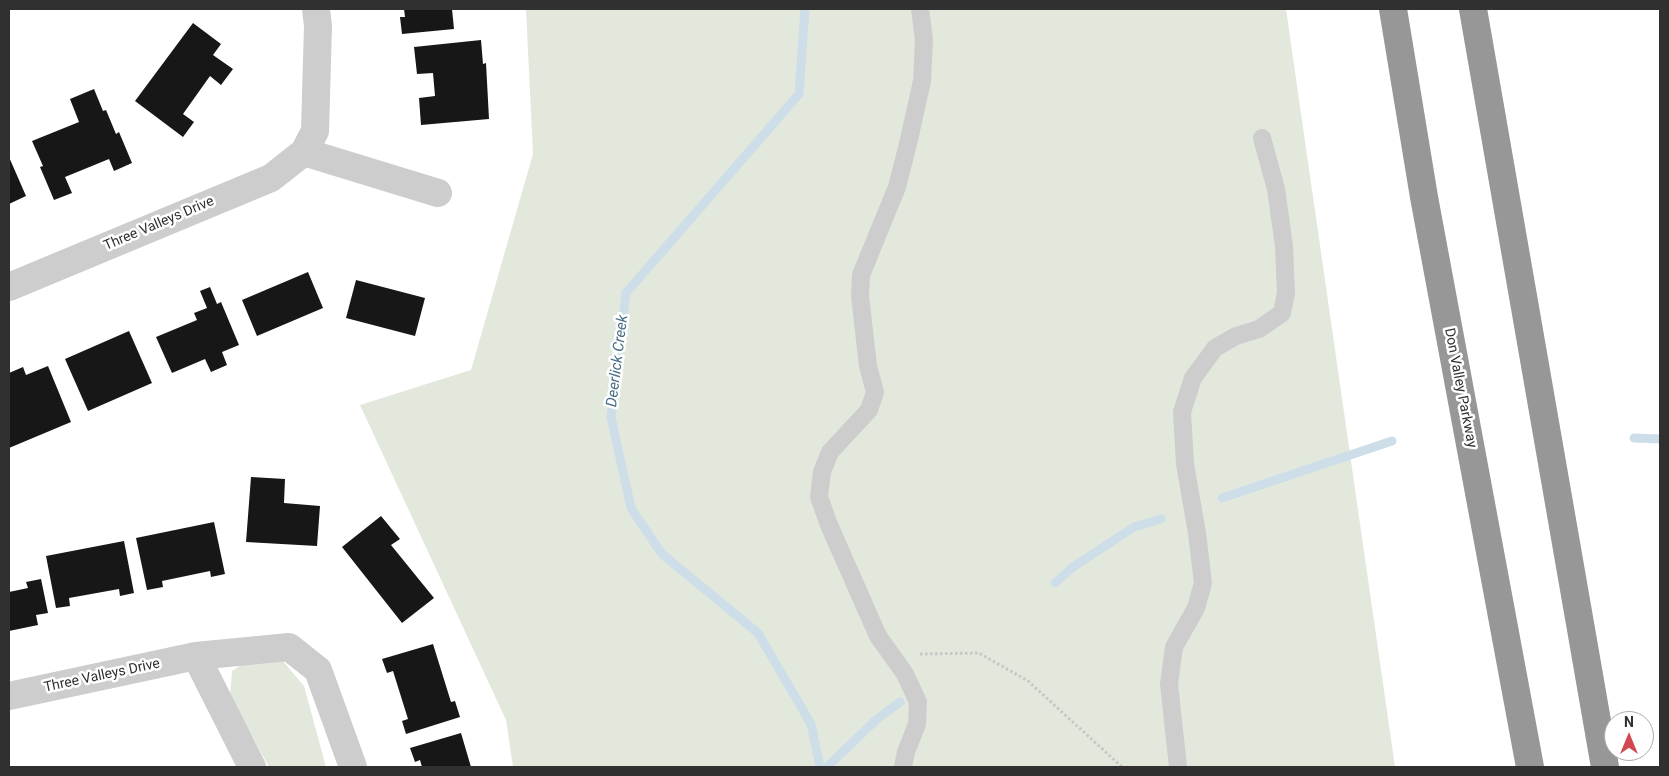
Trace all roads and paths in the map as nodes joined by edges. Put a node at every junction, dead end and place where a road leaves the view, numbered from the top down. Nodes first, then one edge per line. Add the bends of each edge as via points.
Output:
1 (316, 9) edge
2 (920, 9) edge
3 (1393, 9) edge
4 (1473, 9) edge
5 (1262, 138) dead end
6 (304, 152) junction
7 (438, 193) dead end
8 (9, 287) edge
9 (892, 654) junction
10 (196, 656) junction
11 (9, 696) edge
12 (252, 767) edge
13 (353, 767) edge
14 (903, 767) edge
15 (1122, 767) edge
16 (1178, 767) edge
17 (1530, 767) edge
18 (1605, 767) edge

1 - 6 street, Three Valleys Drive via 315,131
2 - 9 lane via 924,40 922,81 897,187 861,275 860,296 868,366 875,392 869,410 830,452 822,472 819,497 863,604 878,636
3 - 17 highway, Don Valley Parkway via 1426,206
4 - 18 highway
5 - 16 lane via 1276,189 1284,246 1286,293 1282,312 1259,330 1236,336 1215,348 1193,378 1182,412 1184,464 1203,582 1196,608 1174,647 1169,684
6 - 7 street
6 - 8 street, Three Valleys Drive via 271,178
9 - 14 lane via 918,702 916,724
9 - 15 path via 979,653 1028,681
10 - 11 street, Three Valleys Drive
10 - 12 street
10 - 13 street, Three Valleys Drive via 289,647 318,670

